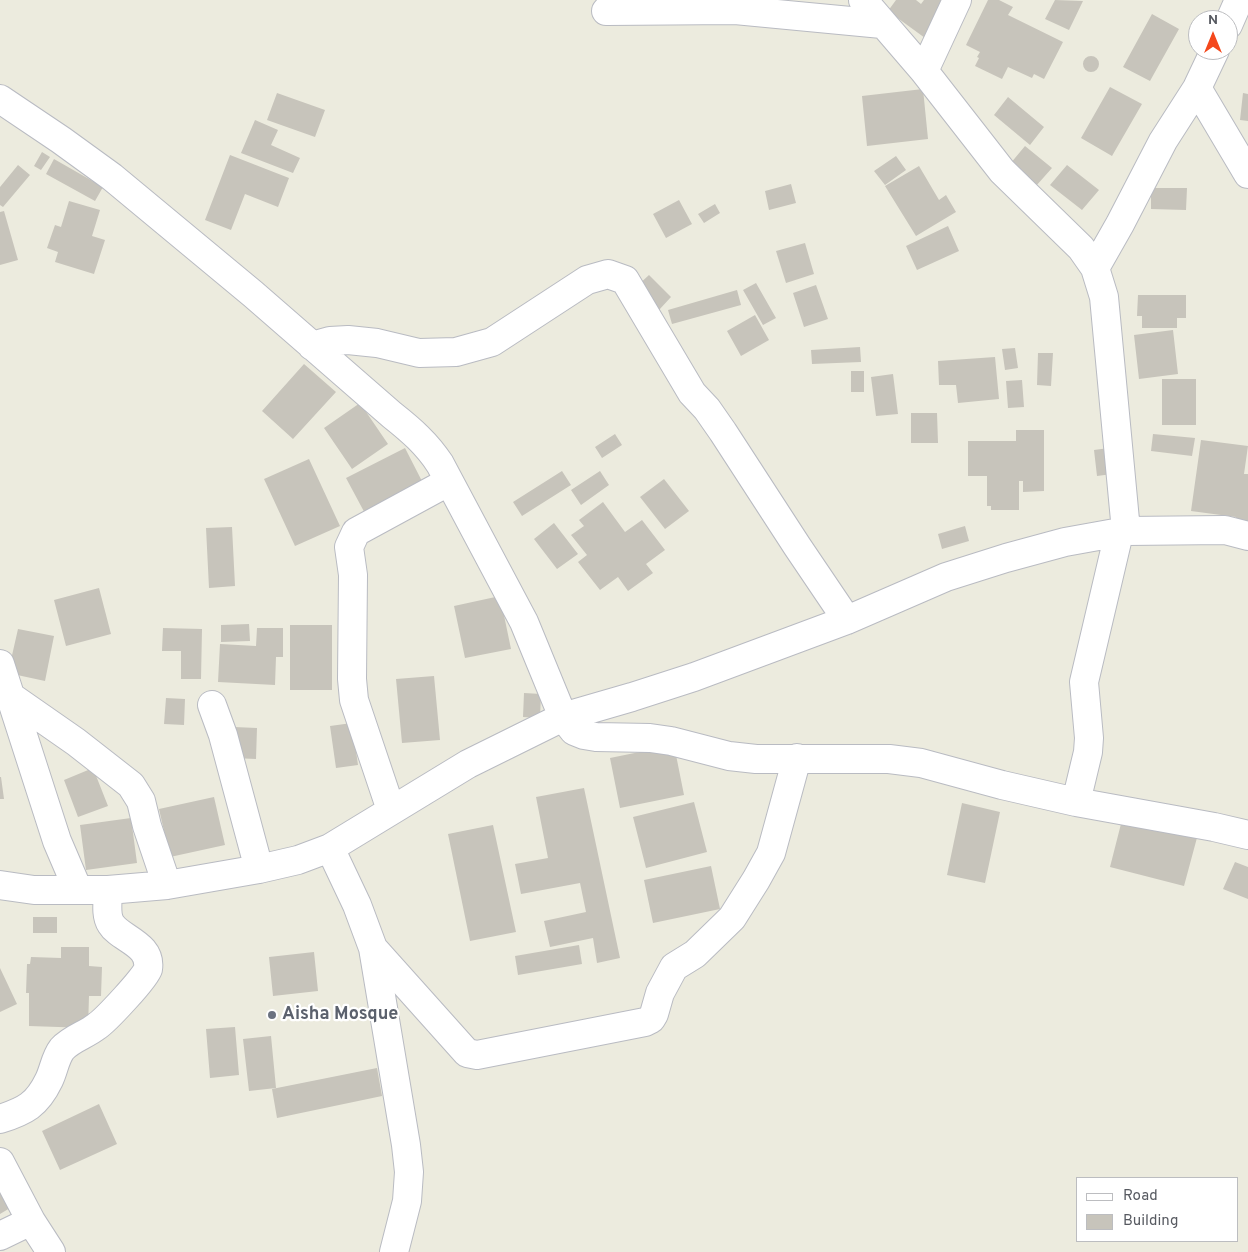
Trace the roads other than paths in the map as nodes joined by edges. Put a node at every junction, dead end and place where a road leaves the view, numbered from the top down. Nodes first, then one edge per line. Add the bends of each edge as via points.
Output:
1 (862, 0) edge
2 (957, 0) edge
3 (606, 10) dead end
4 (882, 24) junction
5 (1210, 60) edge
6 (924, 70) junction
7 (1197, 88) junction
8 (0, 99) edge
9 (1248, 174) edge
10 (1095, 268) junction
11 (312, 346) junction
12 (448, 482) junction
13 (1122, 532) junction
14 (1248, 536) edge
15 (847, 620) junction
16 (0, 664) edge
17 (10, 696) junction
18 (212, 705) dead end
19 (563, 717) junction
20 (796, 758) junction
21 (1076, 802) junction
22 (391, 810) junction
23 (1248, 835) edge
24 (330, 848) junction
25 (259, 870) junction
26 (0, 885) edge
27 (167, 885) junction
28 (78, 890) junction
29 (108, 890) junction
30 (373, 948) junction
31 (0, 1119) edge
32 (0, 1162) edge
33 (31, 1221) junction
34 (0, 1236) edge
35 (51, 1252) edge
36 (394, 1252) edge

1 - 4 street
2 - 6 street
3 - 4 street via 735,10
4 - 6 street
5 - 7 street
6 - 10 street via 1002,171 1081,248
7 - 9 street
7 - 10 street via 1163,141
8 - 11 street via 112,177
10 - 13 street via 1104,297
11 - 12 street via 413,431 432,452
11 - 15 street via 348,340 419,353 456,352 492,342 587,280 608,274 625,280 692,393 723,432
12 - 19 street via 524,622
12 - 22 street via 356,532 349,547 353,575 351,662 354,700
13 - 14 street via 1225,530
13 - 15 street via 1064,542 946,577
13 - 21 street via 1084,682 1089,745
15 - 19 street via 694,677
16 - 17 street
17 - 27 street via 132,784 141,801
17 - 28 street via 57,842
18 - 25 street
19 - 20 street via 574,731 584,735 650,738 756,759
19 - 22 street via 468,764
20 - 21 street via 889,759 921,763
20 - 30 street via 771,853 756,880 732,918 694,954 674,967 654,1014 645,1022 477,1055 467,1053
21 - 23 street
22 - 24 street
24 - 25 street
24 - 30 street
25 - 27 street
26 - 28 street via 34,890
27 - 29 street
28 - 29 street
29 - 31 street via 111,924 142,950 148,969 141,981 98,1026 69,1042 60,1051 49,1080 32,1105
30 - 36 street via 409,1172 407,1201
32 - 33 street
33 - 34 street
33 - 35 street

